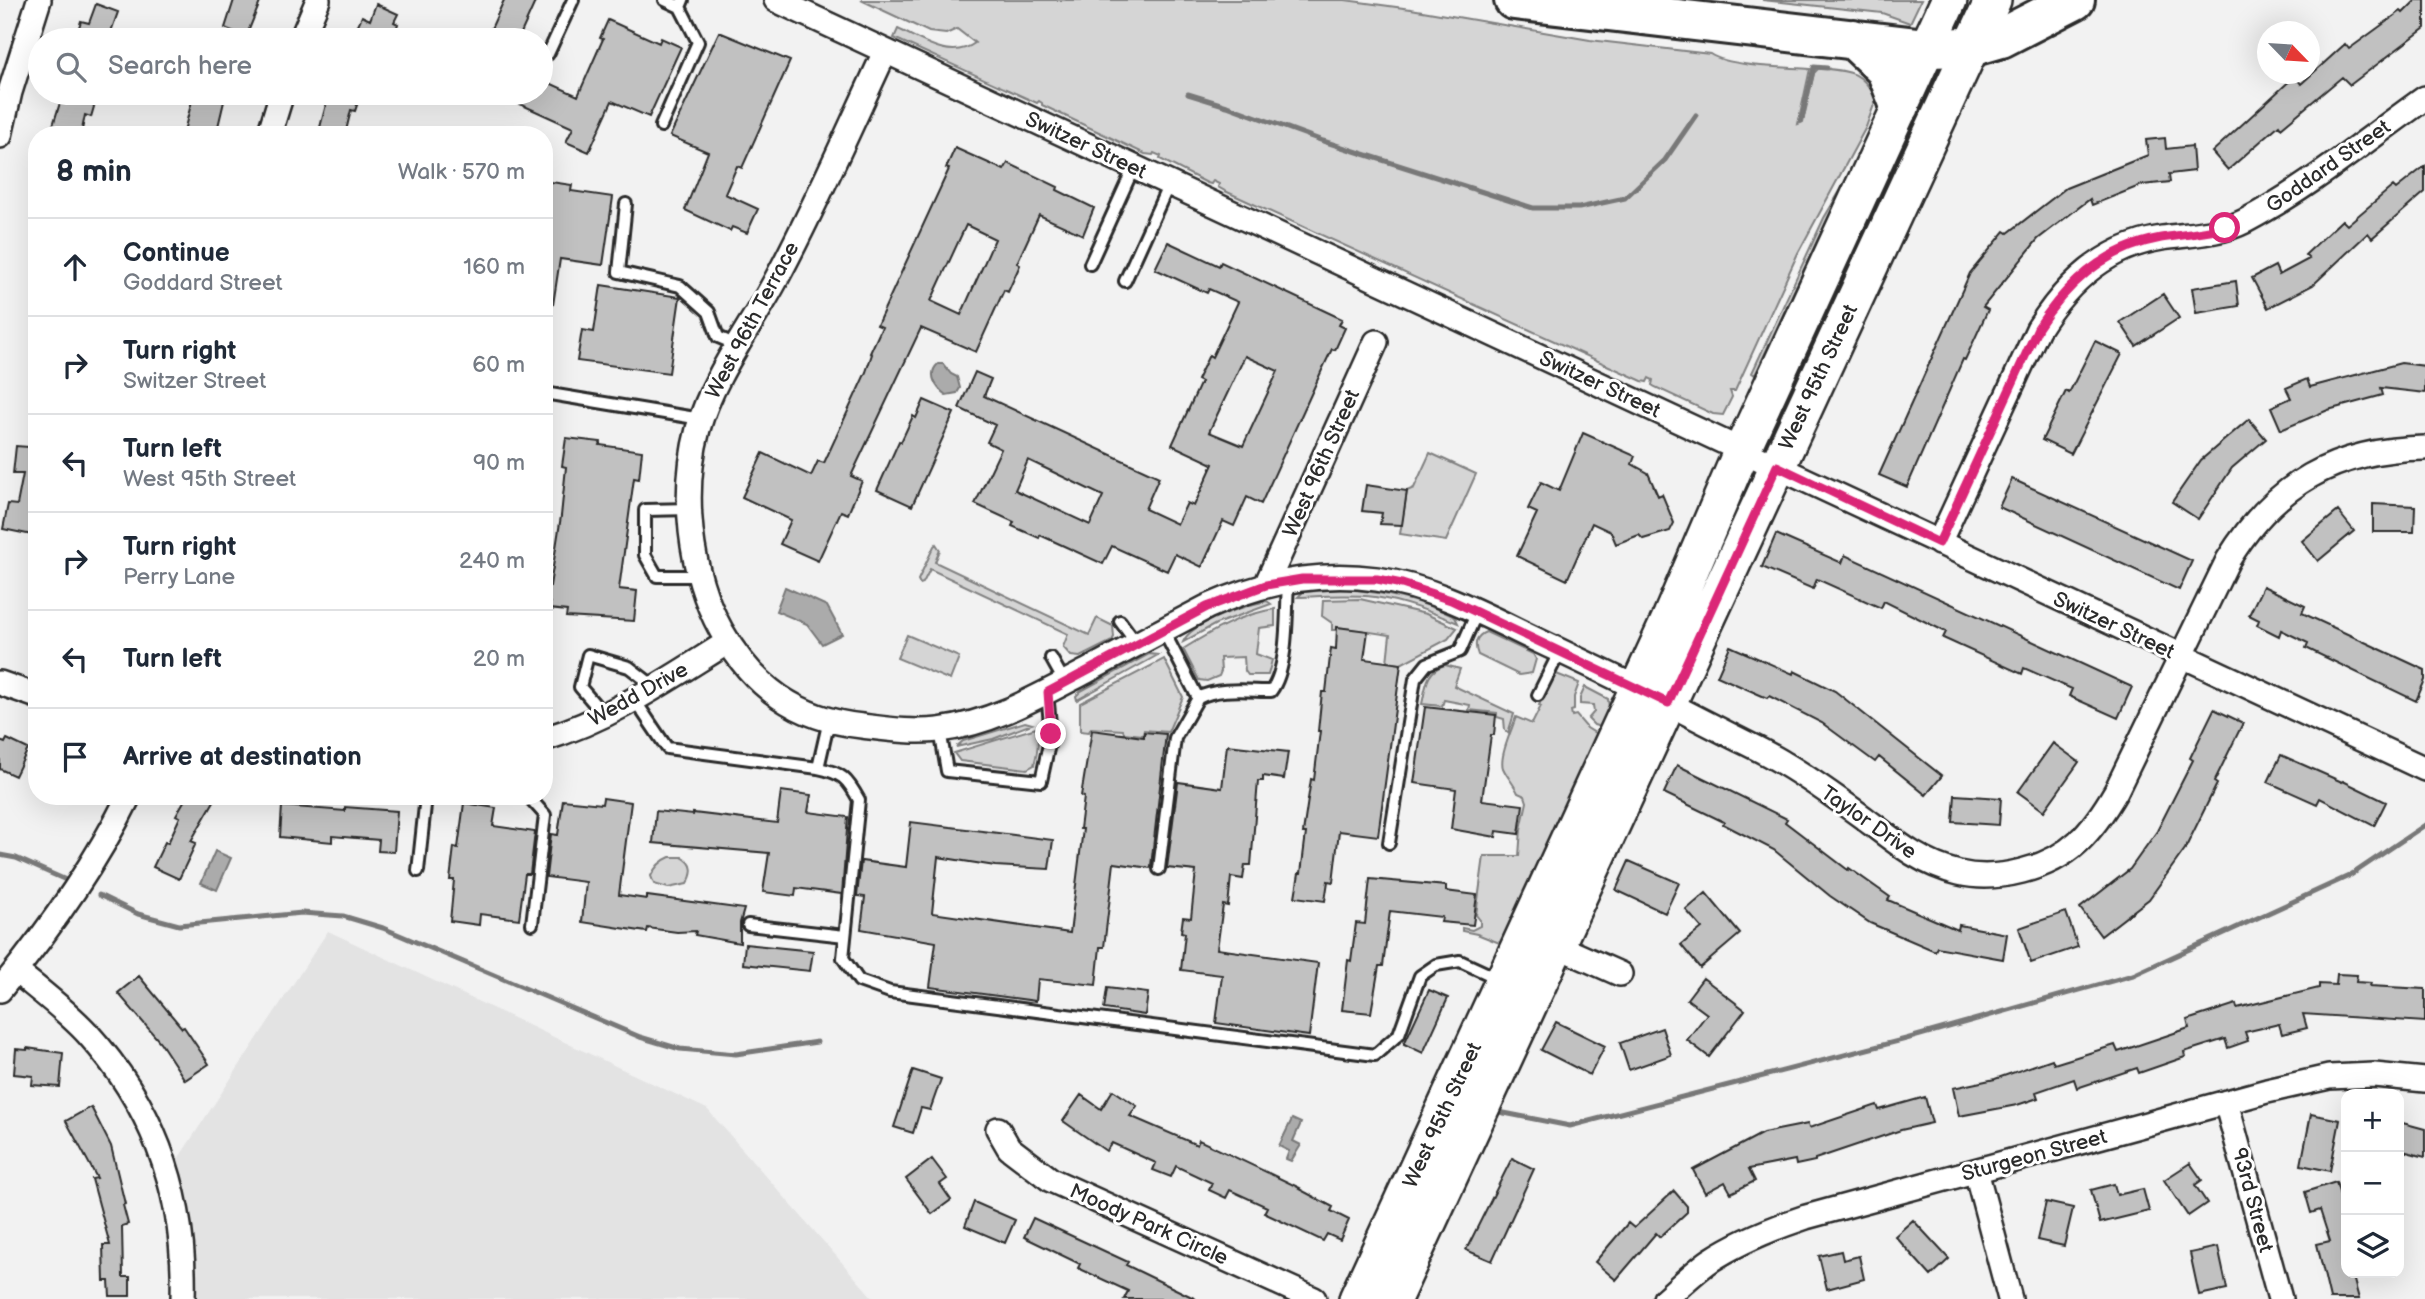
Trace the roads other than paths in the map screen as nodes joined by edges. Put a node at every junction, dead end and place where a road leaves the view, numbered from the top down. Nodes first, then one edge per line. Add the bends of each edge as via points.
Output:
1 (39, 0) edge
2 (318, 0) edge
3 (573, 0) edge
4 (665, 0) edge
5 (775, 0) edge
6 (1514, 0) edge
7 (1949, 0) edge
8 (1993, 0) edge
9 (681, 3) edge
10 (2054, 3) edge
11 (30, 28) edge
12 (306, 28) edge
13 (28, 35) edge
14 (1853, 39) junction
15 (553, 43) edge
16 (1970, 47) junction
17 (1926, 48) junction
18 (885, 52) junction
19 (2425, 98) edge
20 (278, 105) edge
21 (1899, 106) junction
22 (272, 126) edge
23 (661, 126) dead end
24 (0, 136) edge
25 (1134, 167) junction
26 (1170, 184) junction
27 (626, 204) dead end
28 (1090, 264) dead end
29 (1125, 281) dead end
30 (1376, 342) dead end
31 (738, 346) junction
32 (553, 394) edge
33 (701, 419) junction
34 (2425, 448) edge
35 (1742, 450) junction
36 (1777, 466) junction
37 (691, 509) junction
38 (1939, 543) junction
39 (700, 576) junction
40 (1277, 583) junction
41 (1477, 612) junction
42 (1120, 621) dead end
43 (1163, 630) junction
44 (728, 642) junction
45 (1137, 644) junction
46 (1560, 651) junction
47 (2183, 657) junction
48 (1051, 658) dead end
49 (0, 683) edge
50 (655, 687) junction
51 (1056, 687) junction
52 (28, 693) edge
53 (1538, 695) dead end
54 (1652, 695) junction
55 (1198, 698) junction
56 (634, 699) junction
57 (604, 715) junction
58 (829, 720) junction
59 (940, 730) junction
60 (553, 735) edge
61 (818, 768) junction
62 (2425, 769) edge
63 (124, 805) edge
64 (425, 805) edge
65 (536, 805) edge
66 (1389, 843) dead end
67 (1159, 869) dead end
68 (418, 871) dead end
69 (532, 924) dead end
70 (748, 925) dead end
71 (845, 936) junction
72 (1541, 939) junction
73 (16, 971) junction
74 (1620, 974) dead end
75 (1518, 987) junction
76 (0, 990) edge
77 (2425, 1080) edge
78 (2226, 1102) junction
79 (998, 1129) dead end
80 (1439, 1160) junction
81 (1976, 1171) junction
82 (183, 1299) edge
83 (1314, 1299) edge
84 (1357, 1299) edge
85 (1393, 1299) edge
86 (1665, 1299) edge
87 (2010, 1299) edge
88 (2280, 1299) edge

1 - 11 street
2 - 12 street
3 - 15 lane
4 - 9 lane
5 - 18 street, Switzer Street
6 - 14 highway
7 - 17 main road, West 95th Street
8 - 16 main road, West 95th Street
9 - 23 lane via 698,42
10 - 16 highway via 2001,38
13 - 24 street
14 - 17 highway
14 - 21 highway via 1886,70
16 - 17 highway
16 - 36 main road, West 95th Street
17 - 21 main road, West 95th Street
18 - 25 street, Switzer Street
18 - 31 street, West 96th Terrace via 788,257
19 - 38 street, Goddard Street via 2242,223 2130,246 2076,279 2038,328
20 - 22 street
21 - 35 main road, West 95th Street
25 - 26 street, Switzer Street
25 - 28 lane
26 - 29 lane
26 - 35 street, Switzer Street
27 - 31 lane via 619,272 680,286 709,312 718,337
30 - 40 street, West 96th Street
31 - 33 street, West 96th Terrace
32 - 33 lane
33 - 37 street, West 96th Terrace via 690,471
34 - 47 street, Taylor Drive via 2368,453 2327,466 2266,509 2228,560
35 - 36 street, Switzer Street
35 - 54 main road, West 95th Street via 1671,616
36 - 38 street, Switzer Street
36 - 54 main road, West 95th Street
37 - 39 street, West 96th Terrace
37 - 39 lane via 645,510 645,555 657,576
38 - 47 street, Switzer Street
39 - 44 street, West 96th Terrace
40 - 41 street, Taylor Drive via 1377,579 1426,591
40 - 43 street, Taylor Drive via 1216,603
40 - 55 lane via 1286,618 1279,680 1270,691 1236,690
41 - 46 street, Taylor Drive
41 - 66 lane via 1460,651 1427,664 1415,679
42 - 45 lane
43 - 45 street, West 96th Terrace
43 - 55 lane
44 - 50 street, Wedd Drive
44 - 58 street, West 96th Terrace via 765,687 782,700
45 - 51 street, West 96th Terrace
46 - 53 lane
46 - 54 street, Taylor Drive
47 - 54 street, Taylor Drive via 2099,820 2076,844 2051,860 1989,876 1962,874 1912,855 1785,764
47 - 62 street, Switzer Street
48 - 51 lane
49 - 52 street
50 - 56 street, Wedd Drive
50 - 57 lane via 629,667 588,655 580,687
51 - 59 street, West 96th Terrace via 1022,706
51 - 59 lane via 1041,781 947,772
54 - 72 main road, West 95th Street
55 - 67 lane via 1175,738
56 - 57 street, Wedd Drive
56 - 61 lane via 667,748
57 - 60 street, Wedd Drive
58 - 59 street, West 96th Terrace via 898,730
58 - 61 lane
61 - 71 lane via 837,772 850,782 859,800
63 - 73 street via 84,877
64 - 68 lane
65 - 69 lane via 545,815
70 - 71 lane
71 - 75 lane via 843,958 859,981 890,992 1374,1055 1399,1034 1420,976 1436,965 1460,961
72 - 74 street
72 - 75 main road, West 95th Street
73 - 76 street
73 - 82 street via 87,1033 123,1078 148,1121 179,1214
75 - 80 main road, West 95th Street
77 - 78 street, Sturgeon Street via 2329,1077
78 - 81 street, Sturgeon Street
78 - 88 street, 93rd Street
79 - 83 street, Moody Park Circle via 1009,1148 1051,1180
80 - 84 main road, West 95th Street
80 - 85 main road, West 95th Street
81 - 86 street, Sturgeon Street via 1780,1226 1709,1261
81 - 87 street

